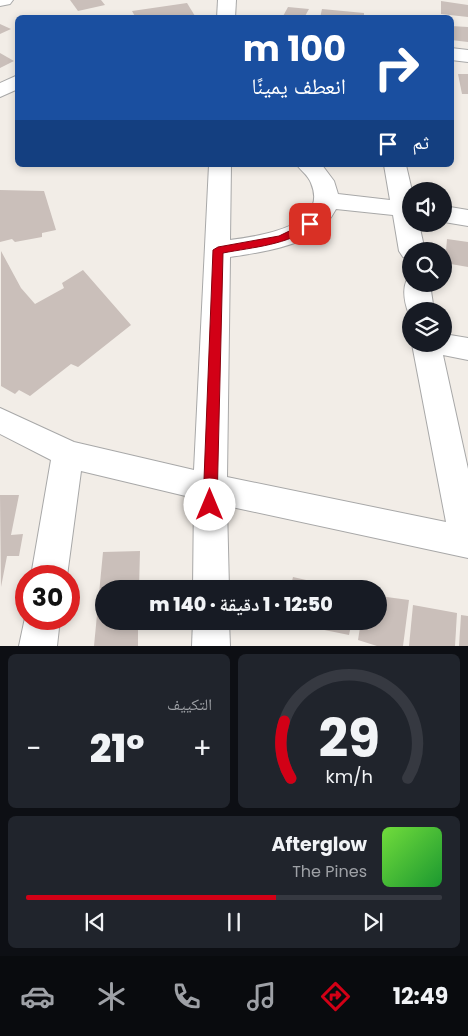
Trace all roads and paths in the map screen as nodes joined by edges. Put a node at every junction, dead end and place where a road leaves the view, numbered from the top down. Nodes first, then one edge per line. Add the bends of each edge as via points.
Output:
1 (4, 0) edge
2 (227, 0) edge
3 (0, 1) edge
4 (226, 15) edge
5 (454, 54) edge
6 (468, 56) edge
7 (15, 83) edge
8 (0, 91) edge
9 (220, 167) edge
10 (310, 167) edge
11 (396, 167) edge
12 (402, 189) edge
13 (327, 200) junction
14 (402, 209) edge
15 (452, 215) edge
16 (468, 218) edge
17 (218, 250) junction
18 (452, 346) edge
19 (468, 349) edge
20 (428, 352) edge
21 (0, 420) edge
22 (68, 454) junction
23 (210, 488) junction
24 (468, 542) edge
25 (51, 565) edge
26 (211, 580) edge
27 (40, 630) edge
28 (211, 630) edge
29 (38, 646) edge
30 (211, 646) edge

1 - 3 street
2 - 4 street
5 - 6 street
7 - 8 street
9 - 17 street
10 - 13 street via 324,183
11 - 12 street
13 - 14 street
13 - 17 street via 319,217 301,230 281,239
15 - 16 street
17 - 23 street
18 - 19 street
20 - 24 street
21 - 22 street
22 - 23 street
22 - 25 street
23 - 24 street
23 - 26 street
27 - 29 street
28 - 30 street

